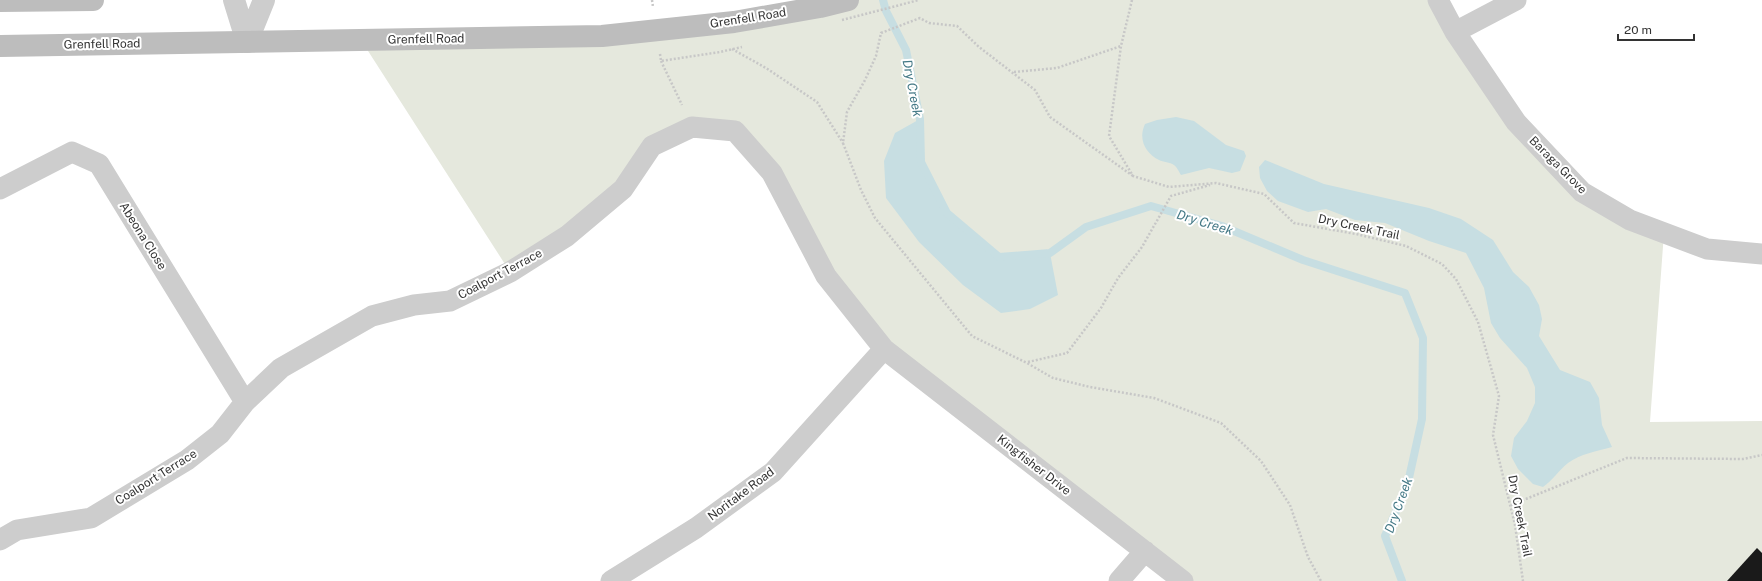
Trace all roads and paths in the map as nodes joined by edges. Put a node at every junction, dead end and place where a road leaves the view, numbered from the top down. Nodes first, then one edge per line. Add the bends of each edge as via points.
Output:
1 (93, 0) edge
2 (234, 0) edge
3 (264, 0) edge
4 (919, 0) edge
5 (1132, 0) edge
6 (1438, 0) edge
7 (1516, 0) edge
8 (0, 1) edge
9 (841, 8) edge
10 (1455, 32) junction
11 (247, 42) junction
12 (0, 46) edge
13 (1121, 46) junction
14 (732, 49) dead end
15 (661, 60) dead end
16 (1013, 72) junction
17 (692, 126) junction
18 (843, 143) junction
19 (1133, 176) junction
20 (1216, 183) junction
21 (0, 189) edge
22 (1762, 254) edge
23 (884, 349) junction
24 (1027, 362) junction
25 (246, 402) junction
26 (1762, 455) edge
27 (1511, 505) junction
28 (0, 540) edge
29 (1145, 551) junction
30 (611, 581) edge
31 (1119, 581) edge
32 (1183, 581) edge
33 (1321, 581) edge
34 (1523, 581) edge

1 - 8 main road
2 - 11 street
3 - 11 street
4 - 9 path, bridge
5 - 13 path
6 - 10 street, Baraga Grove
7 - 10 street
9 - 11 main road, Grenfell Road via 602,36
10 - 22 street, Baraga Grove via 1516,122 1582,192 1630,220 1707,248
11 - 12 main road, Grenfell Road
13 - 16 path via 1057,68
13 - 19 path via 1109,136
14 - 18 path via 817,102
15 - 17 path
16 - 18 path, Dry Creek Trail via 979,47 957,26 929,23 920,18 881,33 866,80 847,112
16 - 19 path, Dry Creek Trail via 1035,90 1050,117
17 - 23 street via 735,131 772,173 826,276
17 - 25 street, Coalport Terrace via 652,146 623,189 567,236 510,272 450,301 414,305 372,316 281,368
18 - 24 path via 875,218 972,336
19 - 20 path, Dry Creek Trail via 1169,187
20 - 24 path via 1171,196 1142,247 1067,353
20 - 27 path, Dry Creek Trail via 1264,194 1294,222 1406,246 1447,269 1456,279 1478,322 1499,396 1493,435
21 - 25 street, Abeona Close via 72,152 99,164
23 - 29 street, Kingfisher Drive
23 - 30 street, Noritake Road via 773,472 696,528
24 - 33 path via 1053,378 1154,398 1221,423 1261,461 1290,505 1308,557
25 - 28 street, Coalport Terrace via 220,434 187,460 91,518 17,530
26 - 27 path via 1743,459 1627,458
27 - 34 path, Dry Creek Trail
29 - 31 street
29 - 32 street, Kingfisher Drive

